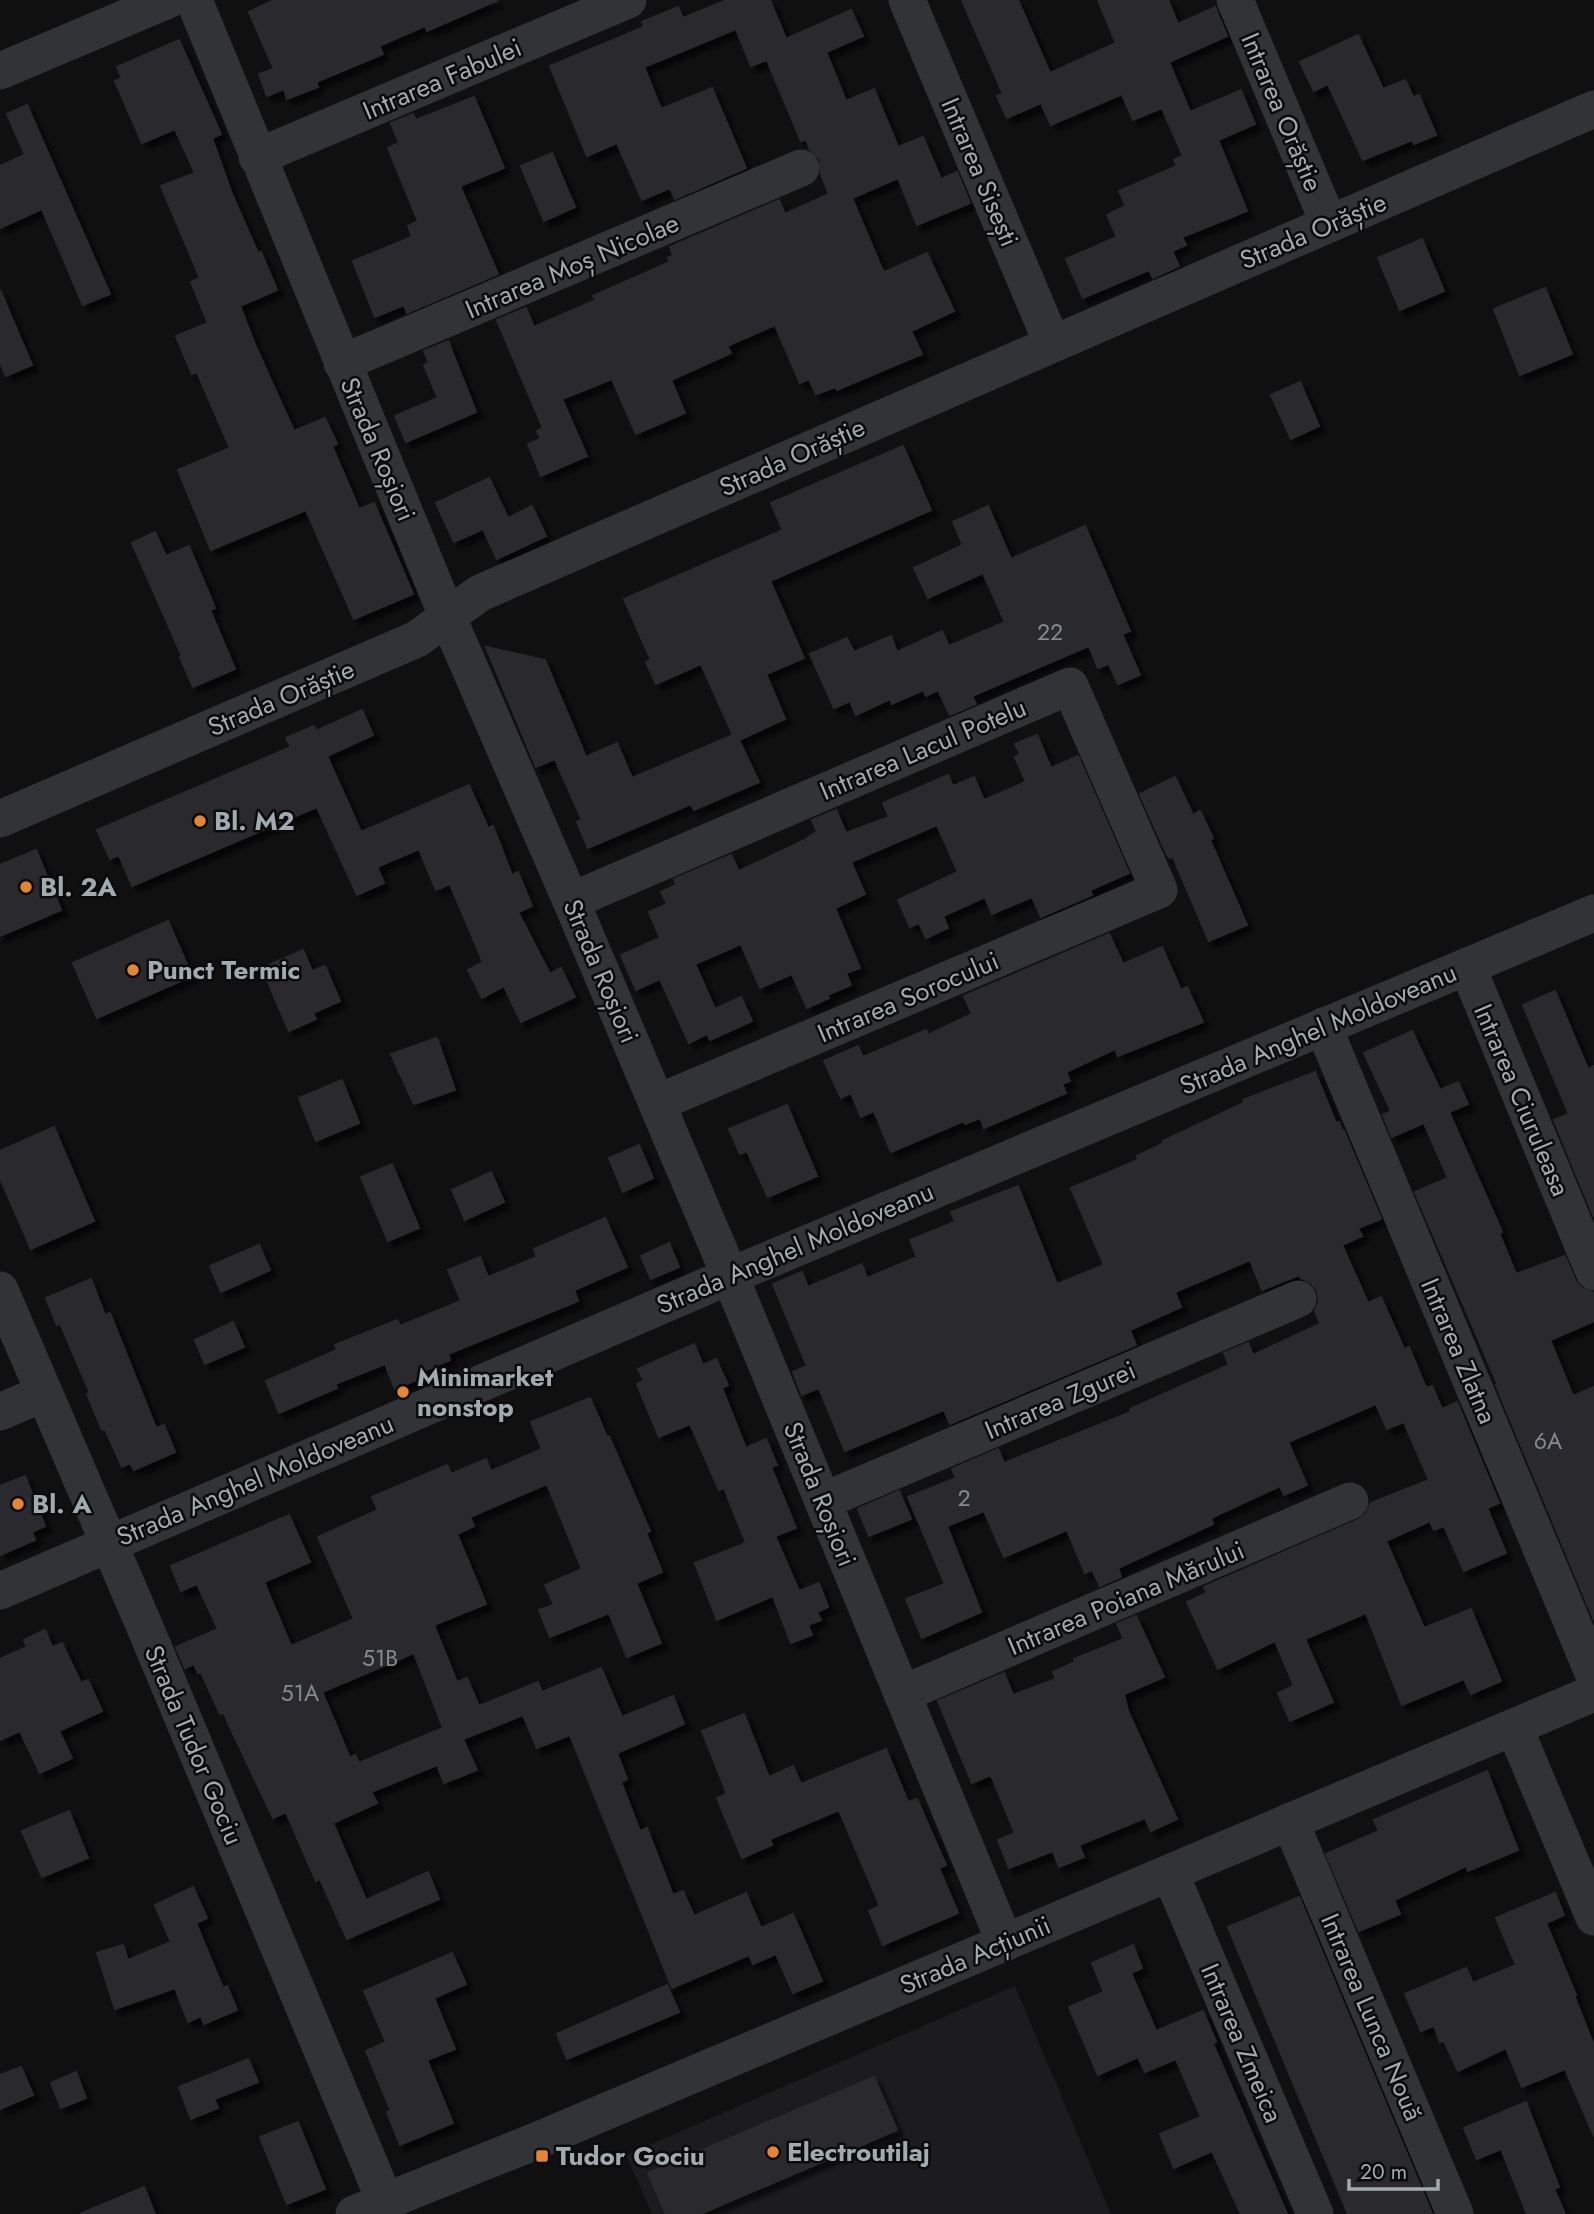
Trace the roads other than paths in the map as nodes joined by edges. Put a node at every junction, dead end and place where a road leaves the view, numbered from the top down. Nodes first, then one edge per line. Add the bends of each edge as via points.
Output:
1 (168, 0) edge
2 (194, 0) edge
3 (628, 0) edge
4 (907, 0) edge
5 (1235, 0) edge
6 (0, 71) edge
7 (1594, 109) edge
8 (257, 157) junction
9 (801, 168) dead end
10 (1329, 224) junction
11 (1052, 343) junction
12 (342, 363) junction
13 (448, 618) junction
14 (0, 820) edge
15 (1159, 890) joint
16 (572, 901) junction
17 (1594, 913) edge
18 (1467, 966) junction
19 (1323, 1026) junction
20 (657, 1103) junction
21 (1594, 1272) edge
22 (730, 1276) junction
23 (0, 1290) edge
24 (1298, 1299) dead end
25 (44, 1394) junction
26 (0, 1412) edge
27 (823, 1501) junction
28 (1350, 1501) dead end
29 (109, 1543) junction
30 (0, 1591) edge
31 (1594, 1675) edge
32 (1594, 1693) edge
33 (902, 1694) junction
34 (1514, 1727) junction
35 (1290, 1821) junction
36 (1170, 1872) junction
37 (1594, 1917) edge
38 (1005, 1942) junction
39 (370, 2208) edge
40 (1315, 2214) edge
41 (1454, 2214) edge

1 - 6 street
2 - 8 street, Strada Roșiori
3 - 8 street, Intrarea Fabulei
4 - 11 street, Intrarea Sisești
5 - 10 street, Intrarea Orăștie
7 - 10 street, Strada Orăștie
8 - 12 street, Strada Roșiori
9 - 12 street, Intrarea Moș Nicolae
10 - 11 street, Strada Orăștie
11 - 13 street, Strada Orăștie via 480,593
12 - 13 street, Strada Roșiori
13 - 14 street, Strada Orăștie via 417,639
13 - 16 street, Strada Roșiori
15 - 16 street, Intrarea Lacul Potelu via 1070,686
15 - 20 street, Intrarea Sorocului
16 - 20 street, Strada Roșiori
17 - 18 street, Strada Anghel Moldoveanu
18 - 19 street, Strada Anghel Moldoveanu
18 - 21 street, Intrarea Ciuruleasa
19 - 22 street, Strada Anghel Moldoveanu
19 - 31 street, Intrarea Zlatna
20 - 22 street, Strada Roșiori
22 - 27 street, Strada Roșiori
22 - 29 street, Strada Anghel Moldoveanu
23 - 25 street, Strada Tudor Gociu
24 - 27 street, Intrarea Zgurei
25 - 26 street
25 - 29 street, Strada Tudor Gociu
27 - 33 street, Strada Roșiori
28 - 33 street, Intrarea Poiana Mărului
29 - 30 street, Strada Anghel Moldoveanu
29 - 39 street, Strada Tudor Gociu
32 - 34 street, Strada Acțiunii
33 - 38 street, Strada Roșiori
34 - 35 street, Strada Acțiunii
34 - 37 street
35 - 36 street, Strada Acțiunii
35 - 41 street, Intrarea Lunca Nouă
36 - 38 street, Strada Acțiunii
36 - 40 street, Intrarea Zmeica
38 - 39 street, Strada Acțiunii

